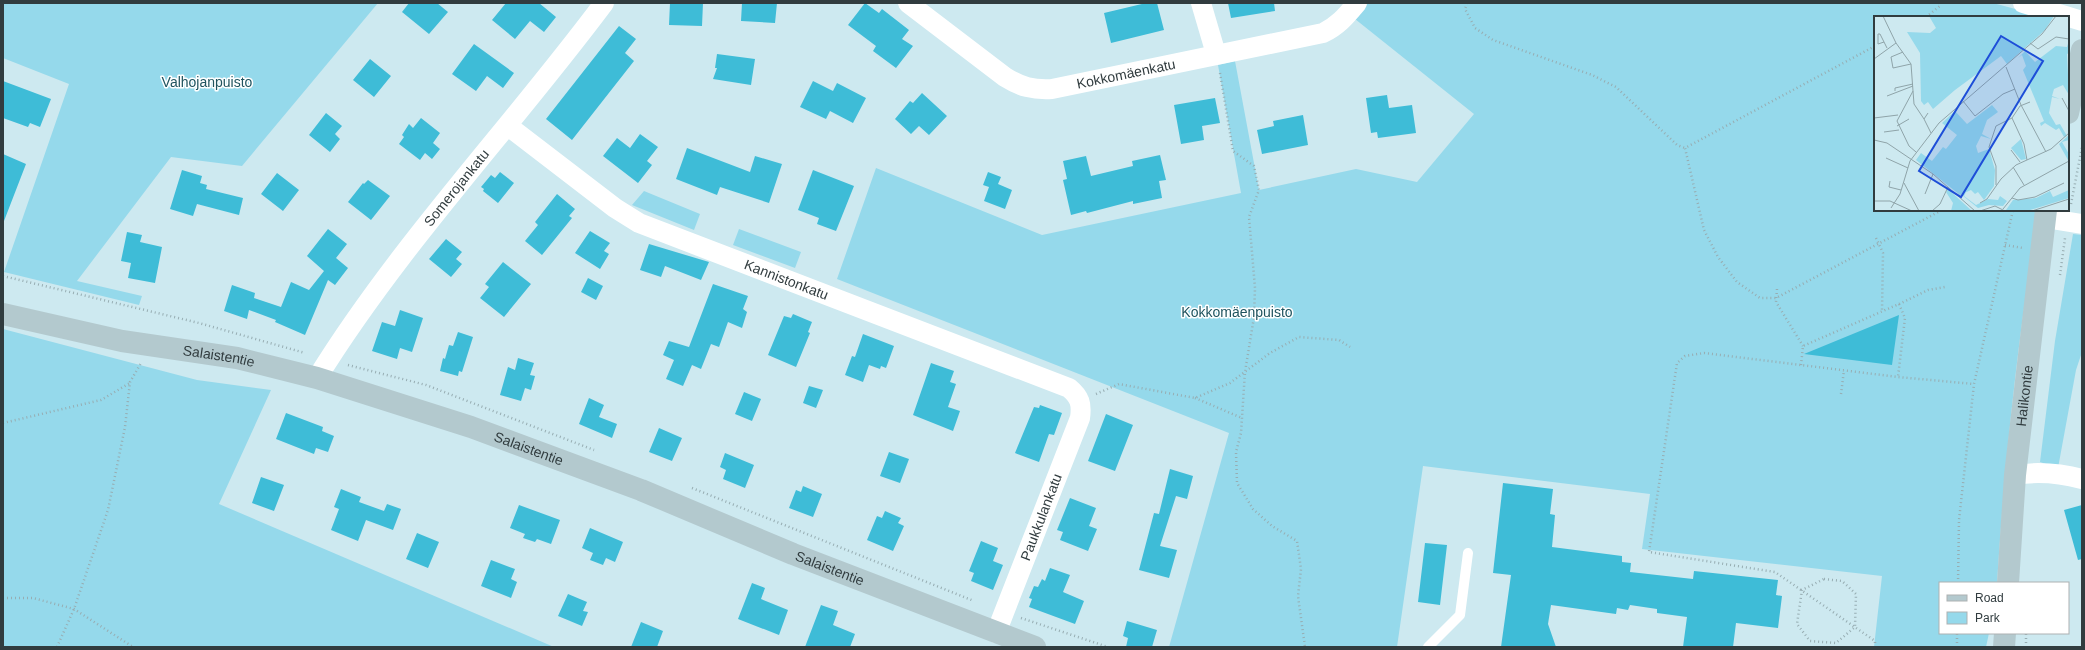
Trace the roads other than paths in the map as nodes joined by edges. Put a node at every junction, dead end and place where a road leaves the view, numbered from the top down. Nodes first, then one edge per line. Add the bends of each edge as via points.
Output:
1 (604, 3) edge
2 (908, 3) edge
3 (1201, 3) edge
4 (1356, 3) edge
5 (2023, 3) edge
6 (2066, 16) edge
7 (2069, 17) edge
8 (2082, 21) edge
9 (2082, 50) edge
10 (1216, 54) junction
11 (2069, 108) edge
12 (508, 126) junction
13 (2046, 214) edge
14 (2075, 223) edge
15 (3, 314) edge
16 (317, 378) junction
17 (1081, 401) joint
18 (2015, 475) junction
19 (2082, 479) edge
20 (1468, 553) dead end
21 (2008, 582) edge
22 (996, 633) junction
23 (2005, 634) edge
24 (1035, 647) edge
25 (1428, 647) edge
26 (2004, 647) edge

1 - 12 street, Somerojankatu
2 - 10 street, Kokkomäenkatu via 1005,77 1019,86 1036,90 1052,89
3 - 10 street
4 - 10 street, Kokkomäenkatu via 1339,24 1323,33
5 - 6 street
7 - 8 street
9 - 11 street
12 - 16 street, Somerojankatu via 398,262
12 - 17 street, Kannistonkatu via 638,223 1069,388
13 - 14 street
13 - 18 street, Halikontie
15 - 16 street, Salaistentie via 122,341 237,358
16 - 22 street, Salaistentie via 471,427 641,490 793,554
17 - 22 street, Paukkulankatu via 1080,418
18 - 19 street via 2054,472
18 - 21 street, Halikontie
20 - 25 lane via 1460,615
22 - 24 street, Salaistentie
23 - 26 street

